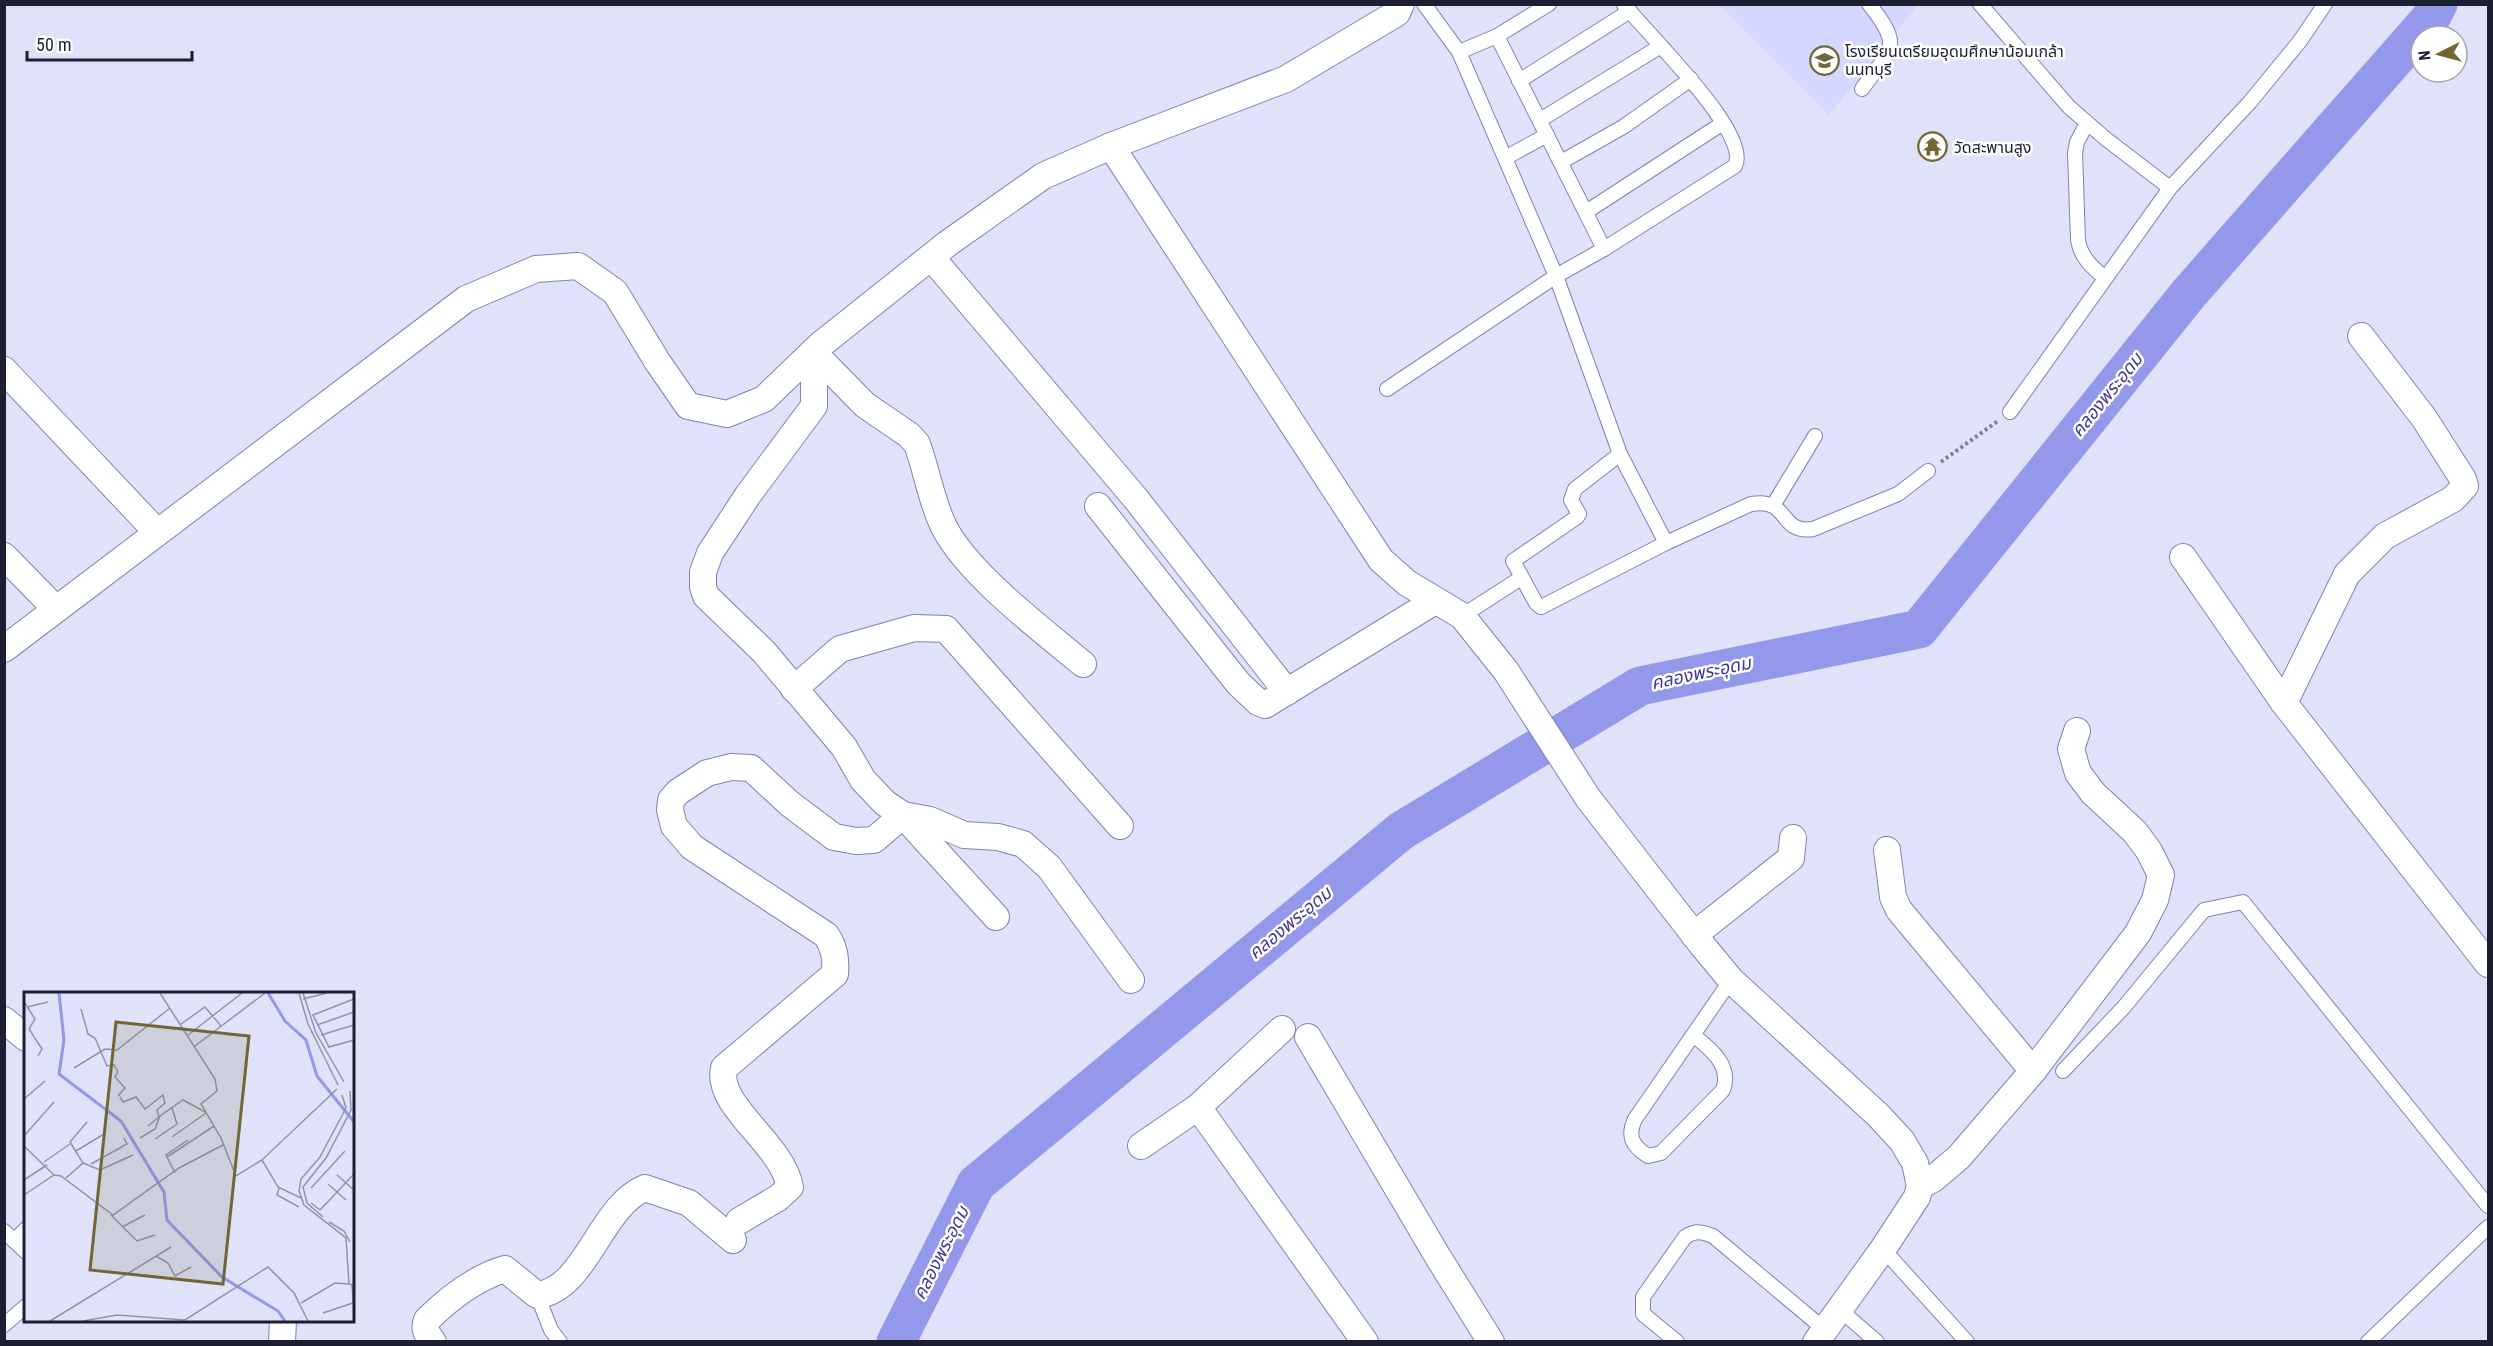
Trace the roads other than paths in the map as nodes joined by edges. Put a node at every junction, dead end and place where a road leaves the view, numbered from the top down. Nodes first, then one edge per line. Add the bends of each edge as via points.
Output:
1 (1401, 4) edge
2 (1424, 4) edge
3 (1549, 4) edge
4 (1869, 4) edge
5 (1980, 4) edge
6 (2325, 4) edge
7 (1627, 8) edge
8 (1497, 36) junction
9 (1661, 46) junction
10 (1459, 52) junction
11 (1691, 80) junction
12 (1519, 81) junction
13 (1862, 89) dead end
14 (1540, 120) junction
15 (1723, 123) junction
16 (2087, 123) junction
17 (1547, 135) junction
18 (1111, 146) junction
19 (1505, 158) junction
20 (1561, 162) junction
21 (2170, 188) junction
22 (1586, 212) junction
23 (1604, 249) junction
24 (932, 257) junction
25 (1556, 276) junction
26 (2105, 278) junction
27 (2361, 336) dead end
28 (807, 358) junction
29 (4, 370) edge
30 (1387, 389) dead end
31 (2010, 412) road end
32 (1815, 436) dead end
33 (1620, 454) junction
34 (1928, 471) road end
35 (1774, 504) junction
36 (1098, 506) dead end
37 (157, 532) junction
38 (1666, 543) junction
39 (4, 556) edge
40 (2183, 557) dead end
41 (1521, 578) junction
42 (1435, 601) junction
43 (56, 609) junction
44 (1462, 616) junction
45 (4, 649) edge
46 (1083, 664) dead end
47 (794, 689) junction
48 (1287, 692) junction
49 (2284, 703) junction
50 (2077, 731) dead end
51 (903, 815) junction
52 (1120, 826) dead end
53 (1793, 838) dead end
54 (1887, 850) dead end
55 (996, 917) dead end
56 (1694, 935) junction
57 (2488, 964) edge
58 (1131, 980) dead end
59 (1731, 980) junction
60 (4, 1020) edge
61 (1282, 1029) dead end
62 (1693, 1035) junction
63 (24, 1036) edge
64 (1308, 1037) dead end
65 (2033, 1071) junction
66 (2063, 1071) dead end
67 (1198, 1107) junction
68 (1141, 1146) dead end
69 (1920, 1186) junction
70 (2488, 1206) edge
71 (2488, 1227) edge
72 (24, 1230) edge
73 (9, 1236) edge
74 (1883, 1249) junction
75 (24, 1250) edge
76 (537, 1295) junction
77 (24, 1308) edge
78 (283, 1322) edge
79 (4, 1325) edge
80 (1826, 1326) edge
81 (282, 1341) edge
82 (433, 1341) edge
83 (560, 1341) edge
84 (1365, 1341) edge
85 (1491, 1341) edge
86 (1677, 1341) edge
87 (1877, 1341) edge
88 (1967, 1341) edge
89 (2367, 1341) edge

1 - 18 street via 1397,13 1286,79
2 - 10 lane
3 - 8 lane
4 - 13 lane via 1890,35 1891,48
5 - 16 lane
6 - 21 lane via 2250,102
7 - 9 lane
7 - 12 lane
8 - 10 lane
8 - 12 lane
9 - 11 lane
9 - 14 lane
10 - 19 lane
11 - 15 lane
11 - 20 lane
12 - 14 lane
14 - 17 lane
15 - 22 lane
15 - 23 lane via 1737,149 1735,166
16 - 21 lane
16 - 26 lane via 2075,153 2078,240 2089,265
17 - 19 lane
17 - 20 lane
18 - 24 street via 1043,176
18 - 42 street via 1381,560
19 - 25 lane
20 - 22 lane
21 - 26 lane
22 - 23 lane
23 - 25 lane
24 - 28 street
24 - 48 street via 1136,500
25 - 30 lane
25 - 33 lane
26 - 31 lane
27 - 49 street via 2424,418 2464,486 2453,499 2385,536 2347,574
28 - 37 street via 764,399 727,414 688,406 615,292 578,266 536,269 466,299
28 - 46 street via 909,435 916,444 943,525 958,550 1011,603
28 - 47 street via 814,370 814,406 710,553 703,587 706,596 764,652
29 - 37 street
32 - 35 lane
33 - 38 lane
33 - 41 lane via 1575,489 1571,500 1577,517 1513,561
34 - 35 lane via 1898,494 1813,529 1802,531 1793,527
35 - 38 lane via 1751,504
36 - 48 street via 1238,683 1265,705
37 - 43 street
38 - 41 lane via 1546,606 1536,603
39 - 43 street
40 - 49 street
41 - 44 lane
42 - 44 street
42 - 48 street
43 - 45 street
44 - 56 street via 1506,671 1588,798
47 - 51 street via 844,747 863,780
47 - 52 street via 840,650 914,628 946,629
49 - 57 street
50 - 65 street via 2071,749 2078,773 2093,793 2135,832 2161,875 2155,900 2138,933
51 - 55 street
51 - 58 street via 930,820 964,835 998,837 1023,844 1049,867
51 - 76 street via 874,840 834,837 751,768 731,767 706,773 671,800 674,826 692,847 826,935 833,944 836,974 724,1068 722,1078 729,1098 781,1161 790,1187 736,1231 689,1203 645,1188 624,1201 567,1279 547,1294
53 - 56 street via 1791,858
54 - 65 street via 1893,897 1899,910
56 - 59 street
59 - 62 lane
59 - 69 street via 1902,1140 1915,1163
60 - 63 street
61 - 67 street
62 - 62 lane via 1630,1129 1629,1137 1637,1150 1648,1156 1661,1153 1723,1090 1727,1080 1723,1066
64 - 85 street
65 - 69 street via 1959,1157
66 - 70 lane via 2124,1007 2204,910 2243,903
67 - 68 street
67 - 84 street
69 - 74 street
71 - 89 lane
72 - 73 lane
73 - 75 lane
74 - 80 street
74 - 88 lane
76 - 82 street via 505,1269 489,1274 465,1288 427,1320 427,1334
76 - 83 lane via 551,1330
77 - 79 lane
78 - 81 street
80 - 86 lane via 1713,1236 1701,1231 1685,1237 1643,1297 1643,1314
80 - 87 lane

